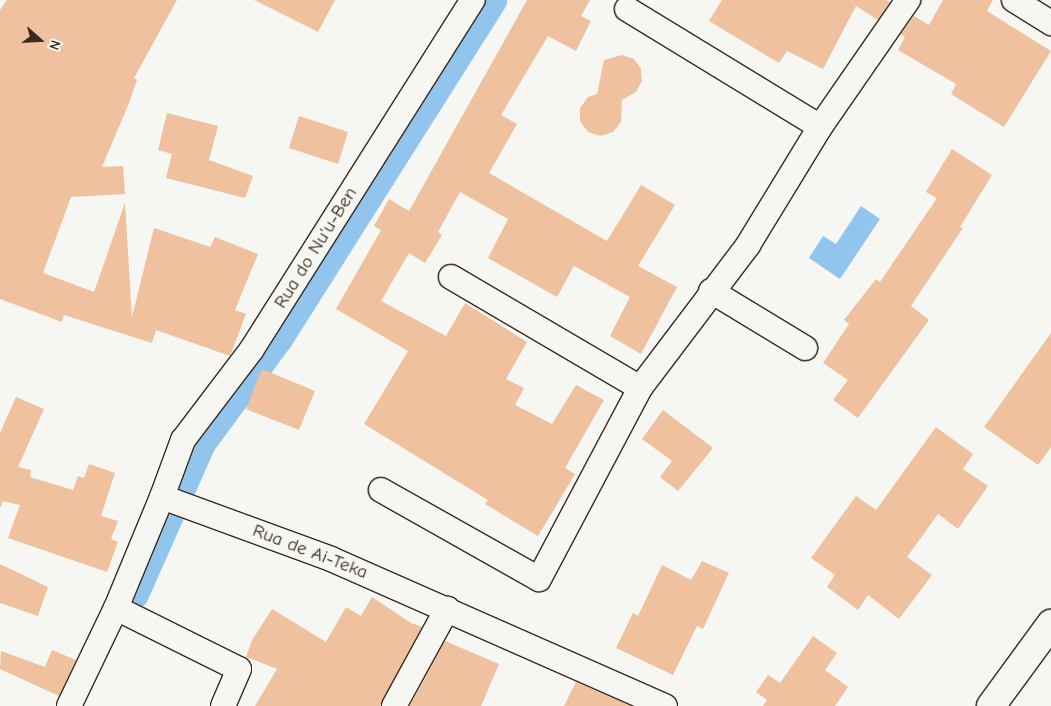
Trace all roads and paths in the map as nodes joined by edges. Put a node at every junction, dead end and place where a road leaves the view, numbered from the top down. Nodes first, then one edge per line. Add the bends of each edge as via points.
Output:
1 (474, 0) edge
2 (908, 0) edge
3 (1014, 0) edge
4 (627, 9) dead end
5 (1051, 23) edge
6 (820, 127) junction
7 (451, 277) dead end
8 (711, 291) junction
9 (805, 348) dead end
10 (640, 388) junction
11 (381, 490) dead end
12 (162, 496) junction
13 (116, 608) junction
14 (447, 609) junction
15 (1051, 624) edge
16 (69, 706) edge
17 (223, 706) edge
18 (394, 706) edge
19 (665, 706) edge
20 (991, 706) edge

1 - 12 street, Rua do Nu'u-Ben via 252,349 186,434
2 - 6 street
3 - 5 street
4 - 6 street
6 - 8 street via 748,245
7 - 10 street
8 - 9 street
8 - 10 street
10 - 11 street via 539,579
12 - 13 street
12 - 14 street, Rua de Ai-Teka via 331,558
13 - 16 street
13 - 17 street via 239,669
14 - 18 street
14 - 19 street, Rua de Ai-Teka
15 - 20 main road

